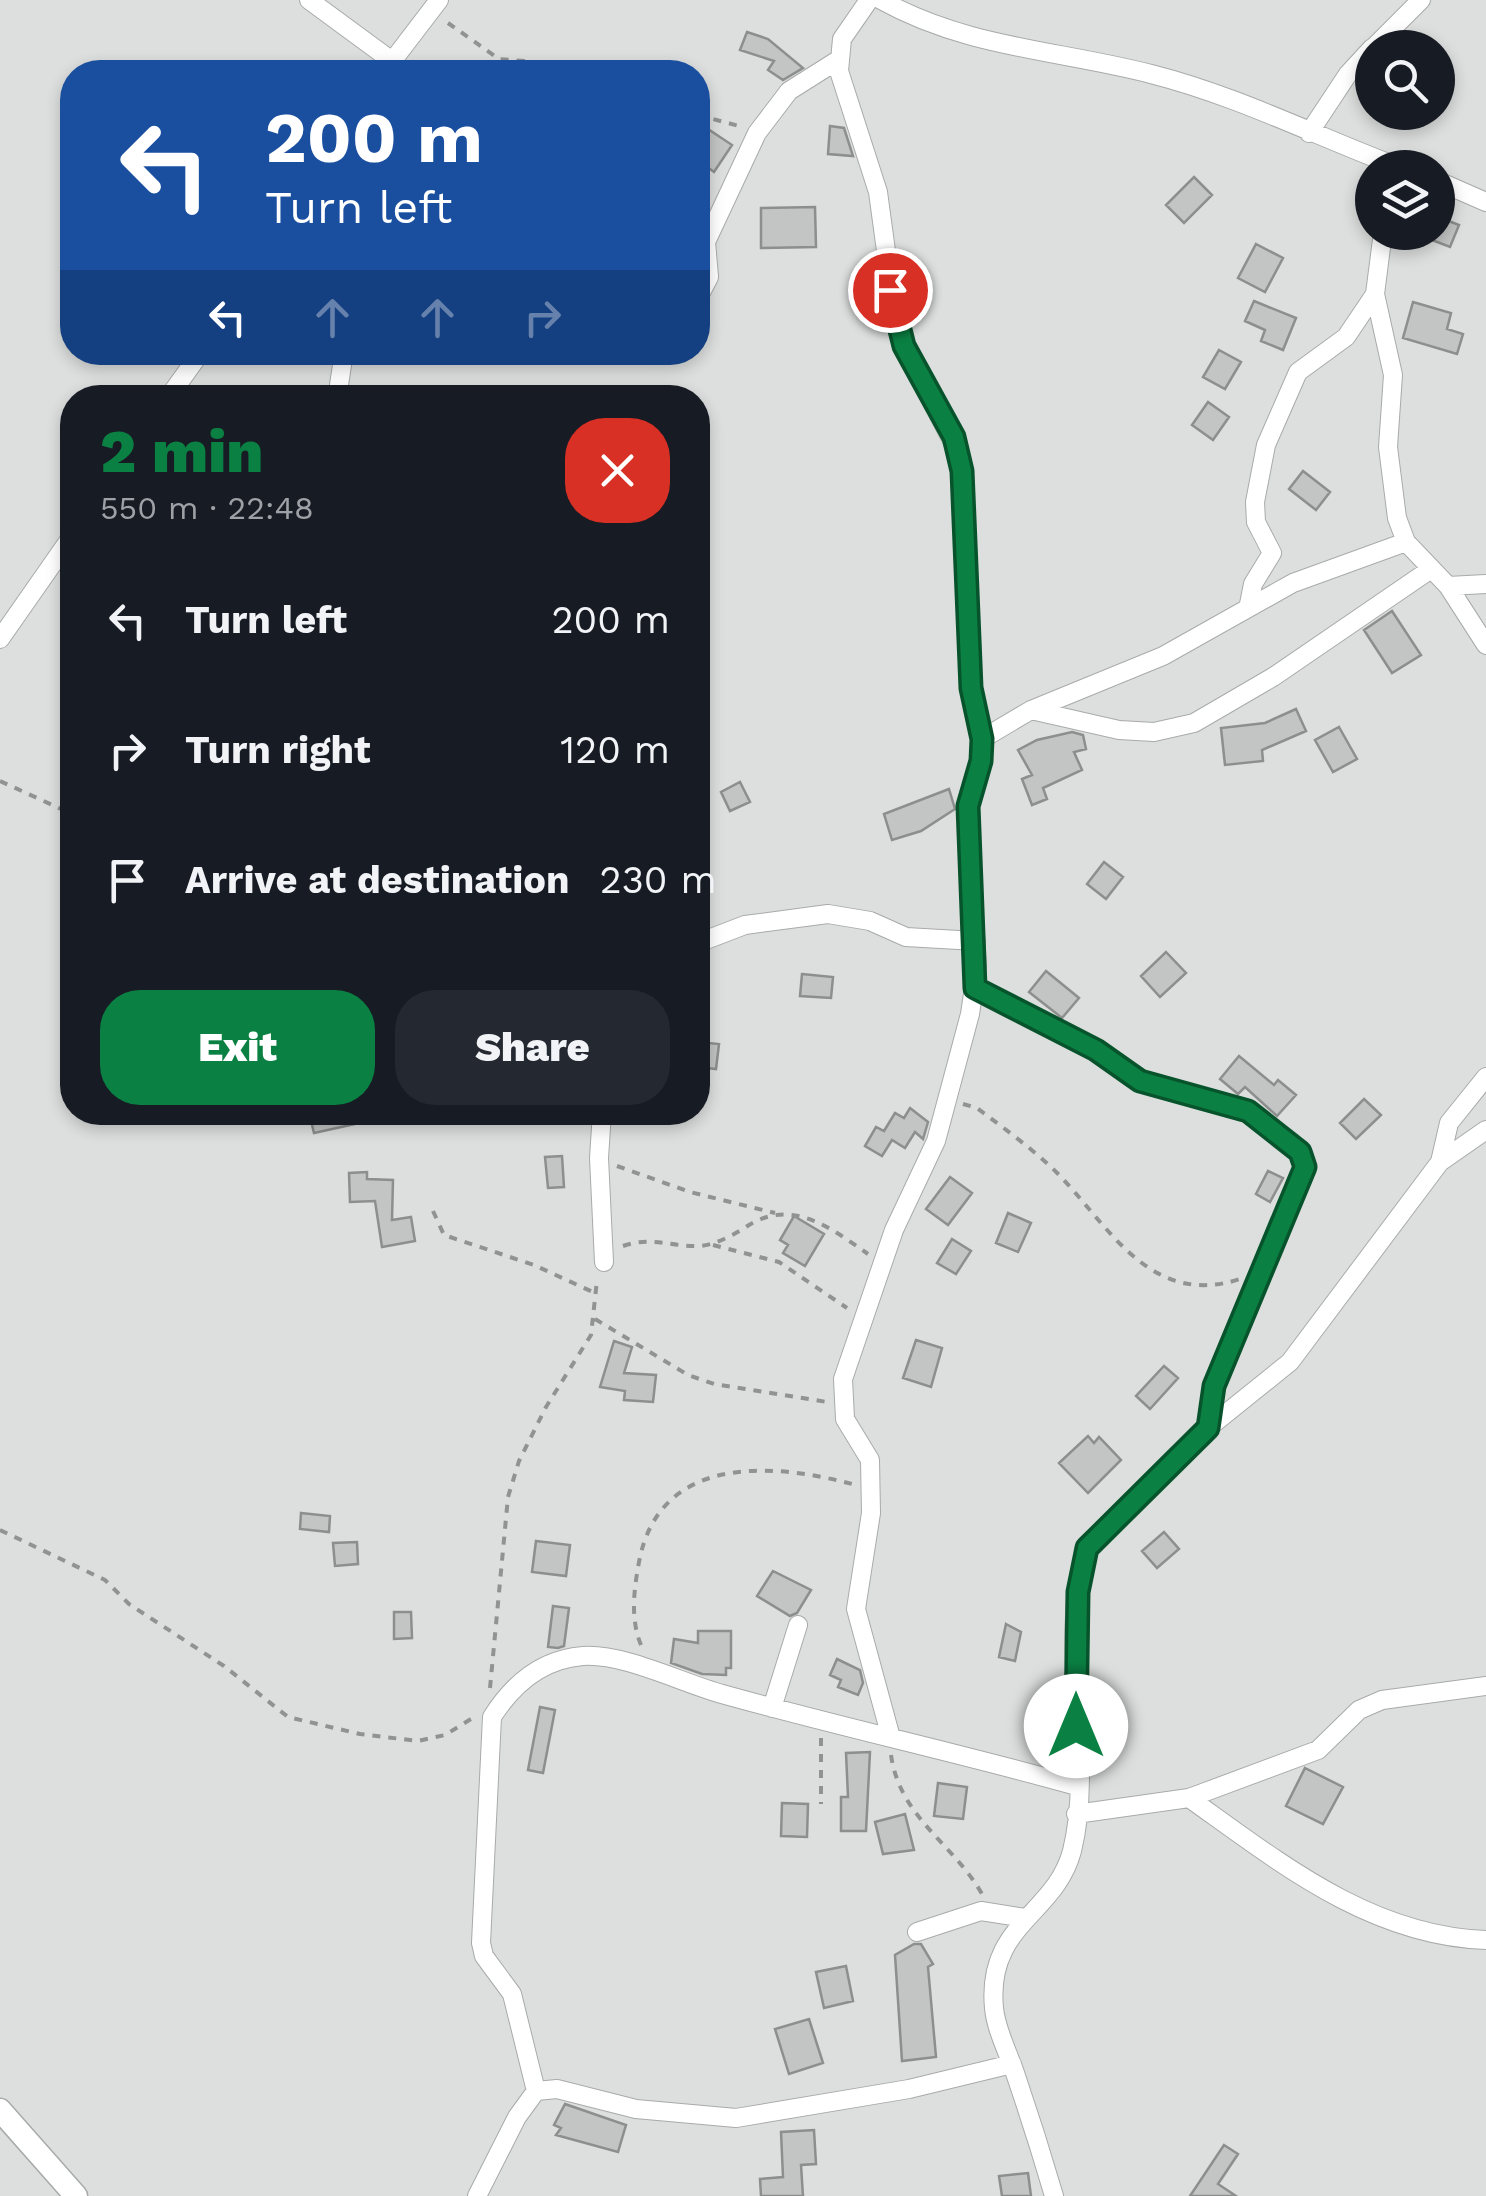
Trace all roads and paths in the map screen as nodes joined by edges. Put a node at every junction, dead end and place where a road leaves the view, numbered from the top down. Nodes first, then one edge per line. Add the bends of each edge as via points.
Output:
1 (310, 0) edge
2 (440, 0) edge
3 (869, 0) edge
4 (881, 0) edge
5 (1421, 0) edge
6 (428, 18) junction
7 (1391, 30) edge
8 (380, 60) edge
9 (394, 60) edge
10 (516, 60) edge
11 (838, 60) junction
12 (1355, 68) edge
13 (710, 119) edge
14 (1308, 133) junction
15 (757, 134) junction
16 (1355, 150) edge
17 (1455, 189) edge
18 (1486, 202) edge
19 (710, 234) edge
20 (1380, 250) edge
21 (1374, 294) junction
22 (1406, 542) junction
23 (60, 553) edge
24 (1432, 570) junction
25 (1486, 584) edge
26 (1448, 586) junction
27 (1249, 604) junction
28 (0, 639) edge
29 (1486, 646) edge
30 (1031, 710) junction
31 (982, 739) junction
32 (0, 781) edge
33 (60, 808) edge
34 (710, 938) edge
35 (976, 941) junction
36 (975, 988) junction
37 (1486, 1077) edge
38 (948, 1101) junction
39 (601, 1125) edge
40 (1486, 1130) edge
41 (598, 1158) junction
42 (1440, 1162) junction
43 (432, 1211) dead end
44 (777, 1213) junction
45 (710, 1244) junction
46 (604, 1262) junction
47 (881, 1264) junction
48 (1261, 1269) junction
49 (595, 1293) junction
50 (865, 1316) junction
51 (594, 1318) junction
52 (841, 1402) junction
53 (1208, 1428) junction
54 (872, 1489) junction
55 (0, 1530) edge
56 (798, 1625) dead end
57 (654, 1674) junction
58 (1486, 1686) edge
59 (772, 1708) junction
60 (492, 1711) junction
61 (820, 1718) junction
62 (890, 1734) junction
63 (1077, 1786) junction
64 (1190, 1798) junction
65 (821, 1804) dead end
66 (1076, 1814) junction
67 (992, 1911) junction
68 (1025, 1918) junction
69 (918, 1932) dead end
70 (1486, 1940) edge
71 (1012, 2064) junction
72 (536, 2091) junction
73 (0, 2110) edge
74 (76, 2196) edge
75 (477, 2196) edge
76 (1054, 2196) edge

1 - 8 street
2 - 6 street
3 - 11 street via 842,39
4 - 14 street via 952,34 1226,95
5 - 7 street
6 - 9 street
6 - 10 path via 462,29 499,58
11 - 15 street via 788,90
11 - 31 street via 875,182 899,331 959,454 971,688
12 - 14 street
13 - 15 path
14 - 16 street
15 - 19 street
17 - 18 street
20 - 21 street
21 - 22 street via 1393,375 1390,481
21 - 27 street via 1340,343 1298,372 1266,445 1255,502 1271,560 1253,584
22 - 24 street
22 - 27 street
23 - 28 street
24 - 26 street
24 - 30 street via 1194,723 1154,732 1119,730
25 - 26 street
26 - 29 street
27 - 30 street via 1164,656
30 - 31 street
31 - 35 street via 968,806
32 - 33 path
34 - 35 street via 746,925 828,914 870,921 906,937
35 - 36 street
36 - 38 street
36 - 48 street via 1096,1050 1140,1081 1248,1111 1300,1152 1304,1172
37 - 42 street via 1450,1124
38 - 47 street
38 - 48 path via 977,1108 1040,1157 1134,1259 1163,1276 1216,1285
39 - 41 street
40 - 42 street
41 - 44 path via 690,1192
41 - 46 street
42 - 53 street via 1304,1346
43 - 49 path via 444,1234
44 - 45 path
44 - 47 path via 808,1217
45 - 46 path via 640,1240
45 - 50 path via 779,1262
46 - 49 path
47 - 50 street
48 - 53 street via 1214,1386
49 - 51 path
50 - 52 street
51 - 52 path via 714,1384
51 - 60 path via 584,1351 519,1461 508,1497 490,1660
52 - 54 street via 870,1460
53 - 63 street via 1087,1548 1076,1641
54 - 57 path via 752,1470 709,1476 672,1499 648,1530 636,1577 635,1622
54 - 62 street via 856,1608
55 - 60 path via 105,1580 288,1717 418,1741
56 - 59 street
57 - 59 street
57 - 60 street via 606,1657 571,1658 526,1676
58 - 64 street via 1382,1700 1360,1710 1318,1750
59 - 61 street
60 - 72 street via 481,1943 512,1994
61 - 62 street
61 - 65 path
62 - 63 street
62 - 67 path via 896,1780 914,1815 957,1855
63 - 66 street
64 - 66 street
64 - 70 street via 1302,1879 1347,1902 1432,1934
66 - 68 street via 1066,1869
67 - 68 street
67 - 69 street via 956,1916
68 - 71 street via 999,1956 994,1986 994,2009
71 - 72 street via 736,2118 636,2108 568,2090
71 - 76 street
72 - 75 street
73 - 74 street

